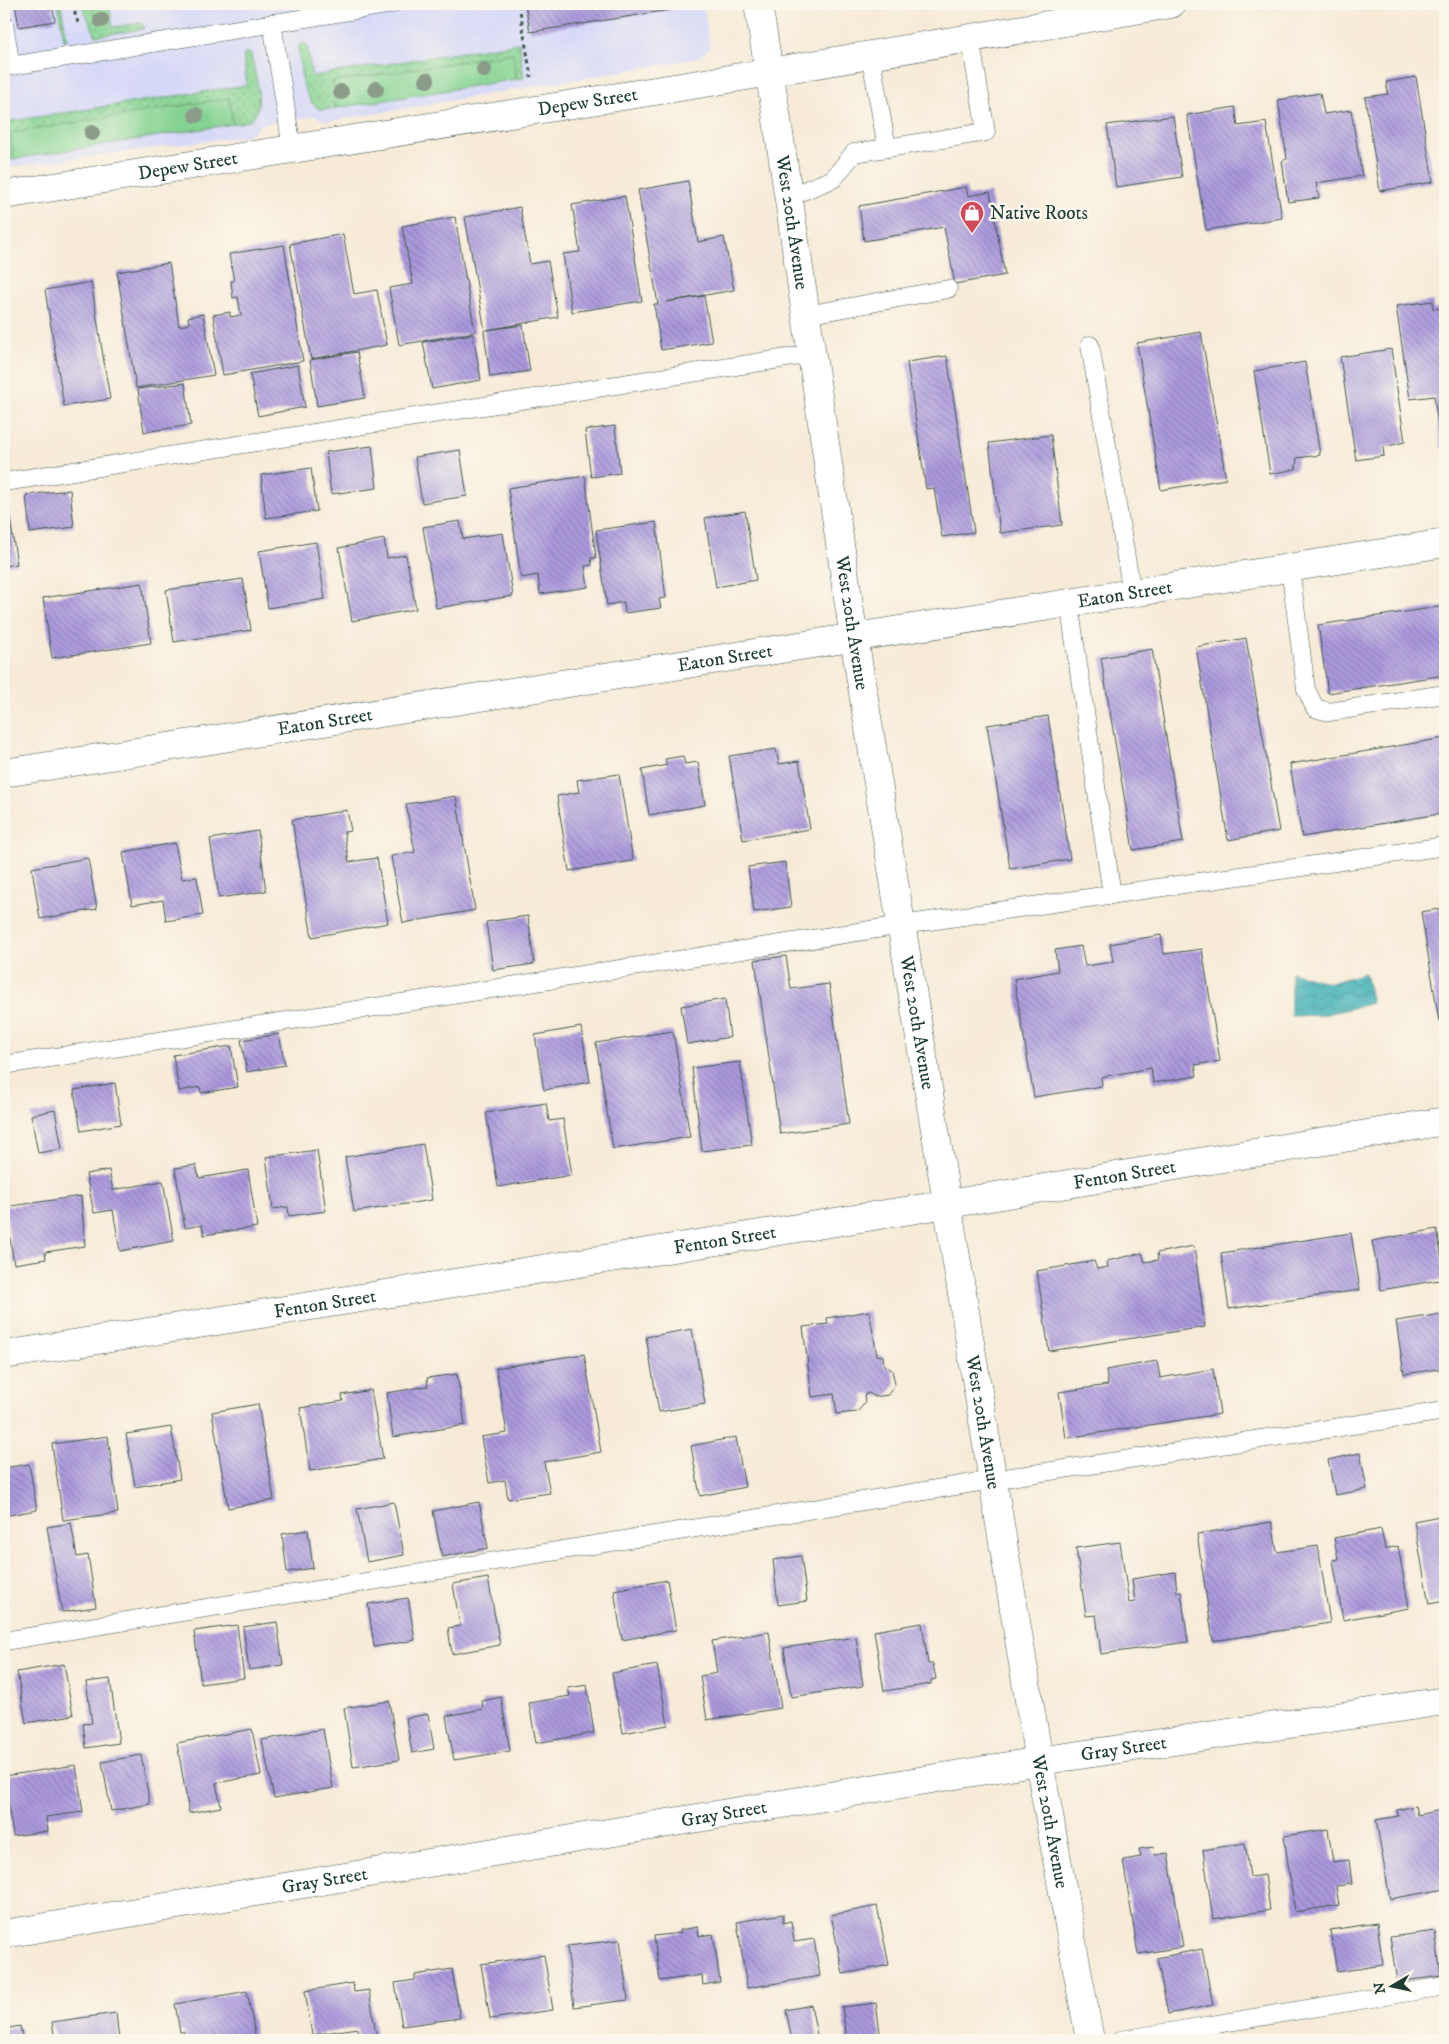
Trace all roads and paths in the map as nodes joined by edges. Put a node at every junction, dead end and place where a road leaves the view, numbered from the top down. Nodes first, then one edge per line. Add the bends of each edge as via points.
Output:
1 (392, 4) edge
2 (519, 4) edge
3 (758, 4) edge
4 (1171, 4) edge
5 (1109, 8) edge
6 (272, 23) junction
7 (4, 24) edge
8 (970, 37) junction
9 (870, 54) junction
10 (770, 70) junction
11 (531, 82) dead end
12 (292, 148) junction
13 (887, 148) junction
14 (4, 195) edge
15 (788, 197) junction
16 (948, 289) dead end
17 (806, 315) junction
18 (1090, 345) dead end
19 (812, 354) junction
20 (4, 482) edge
21 (1445, 542) edge
22 (1290, 568) junction
23 (1132, 593) junction
24 (1069, 603) junction
25 (854, 638) junction
26 (1445, 694) edge
27 (4, 773) edge
28 (1445, 846) edge
29 (1112, 895) junction
30 (902, 925) junction
31 (4, 1065) edge
32 (1445, 1121) edge
33 (948, 1204) junction
34 (4, 1356) edge
35 (1445, 1412) edge
36 (992, 1480) junction
37 (4, 1641) edge
38 (1445, 1701) edge
39 (1038, 1761) junction
40 (4, 1934) edge
41 (1445, 1986) edge
42 (1090, 2040) edge
43 (1121, 2040) edge

1 - 6 lane
2 - 11 path
3 - 10 street, West 20th Avenue
4 - 5 street, Depew Street
5 - 8 street, Depew Street
6 - 7 lane via 11,66
6 - 12 lane
8 - 9 street, Depew Street
8 - 13 lane via 986,132
9 - 10 street, Depew Street
9 - 13 lane
10 - 12 street, Depew Street
10 - 15 street, West 20th Avenue
12 - 14 street, Depew Street
13 - 15 lane via 854,153 833,179
15 - 17 street, West 20th Avenue
16 - 17 lane
17 - 19 street, West 20th Avenue
18 - 23 lane
19 - 20 lane
19 - 25 street, West 20th Avenue
21 - 22 street, Eaton Street
22 - 23 street, Eaton Street
22 - 26 lane via 1306,689 1316,708 1329,712
23 - 24 street, Eaton Street
24 - 25 street, Eaton Street
24 - 29 lane
25 - 27 street, Eaton Street
25 - 30 street, West 20th Avenue
28 - 29 lane
29 - 30 lane
30 - 31 lane
30 - 33 street, West 20th Avenue
32 - 33 street, Fenton Street
33 - 34 street, Fenton Street
33 - 36 street, West 20th Avenue
35 - 36 lane
36 - 37 lane
36 - 39 street, West 20th Avenue
38 - 39 street, Gray Street
39 - 40 street, Gray Street
39 - 42 street, West 20th Avenue
41 - 43 lane

